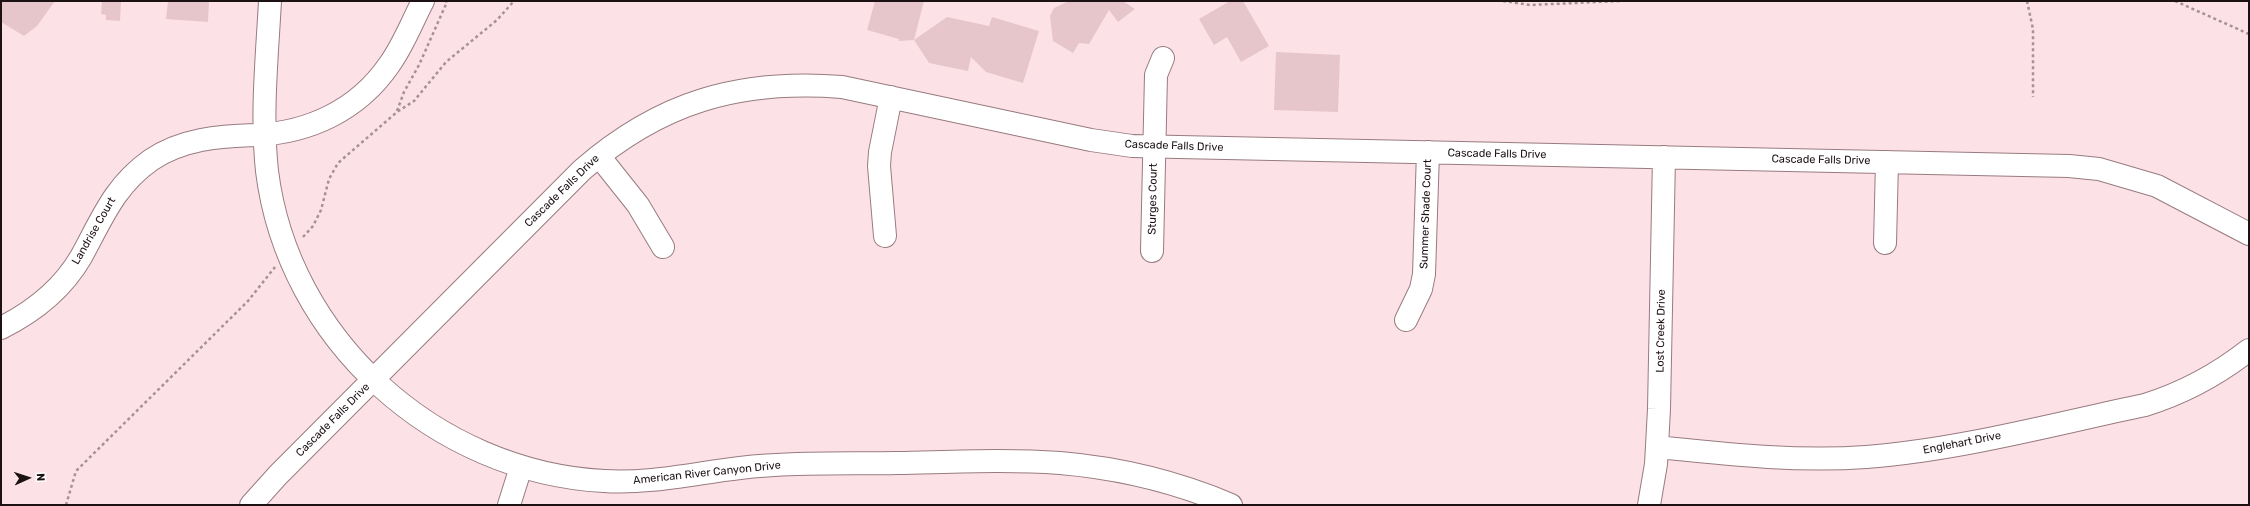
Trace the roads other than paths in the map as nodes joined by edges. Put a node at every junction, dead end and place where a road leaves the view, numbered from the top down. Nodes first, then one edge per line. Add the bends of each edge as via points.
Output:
1 (270, 1) edge
2 (423, 1) edge
3 (1163, 58) dead end
4 (891, 96) junction
5 (264, 134) junction
6 (1154, 146) junction
7 (1428, 152) junction
8 (598, 156) junction
9 (1664, 157) junction
10 (1887, 162) junction
11 (2249, 234) edge
12 (885, 236) dead end
13 (1885, 243) dead end
14 (663, 247) dead end
15 (1152, 251) dead end
16 (1406, 320) dead end
17 (1, 328) edge
18 (2249, 350) edge
19 (372, 380) junction
20 (1657, 448) junction
21 (521, 467) junction
22 (251, 505) edge
23 (509, 505) edge
24 (1231, 505) edge
25 (1648, 505) edge

1 - 5 street, American River Canyon Drive
2 - 5 street, Landrise Court via 389,65 372,87 358,99 335,115 310,126
3 - 6 street, Sturges Court via 1156,76
4 - 6 street, Cascade Falls Drive via 1091,140
4 - 8 street, Cascade Falls Drive via 842,87 808,85 752,88 700,101 656,119 626,135
4 - 12 street via 879,166
5 - 17 street, Landrise Court via 219,136 192,141 151,160 118,191 102,214 81,257 69,274 33,310
5 - 19 street, American River Canyon Drive via 274,209 288,252 303,286 322,318 340,344
6 - 7 street, Cascade Falls Drive
6 - 15 street, Sturges Court
7 - 9 street, Cascade Falls Drive
7 - 16 street, Summer Shade Court via 1424,274 1421,289
8 - 14 street via 638,205
8 - 19 street, Cascade Falls Drive
9 - 10 street, Cascade Falls Drive
9 - 20 street, Lost Creek Drive
10 - 11 street, Cascade Falls Drive via 2070,166 2099,169 2157,186
10 - 13 street
18 - 20 street, Englehart Drive via 2206,381 2145,406 1927,450 1865,457 1815,458 1765,457
19 - 21 street, American River Canyon Drive via 392,398 433,427 465,445
19 - 22 street, Cascade Falls Drive
20 - 25 street, Lost Creek Drive
21 - 23 street
21 - 24 street, American River Canyon Drive via 560,476 627,482 786,465 1020,461 1060,463 1139,475

